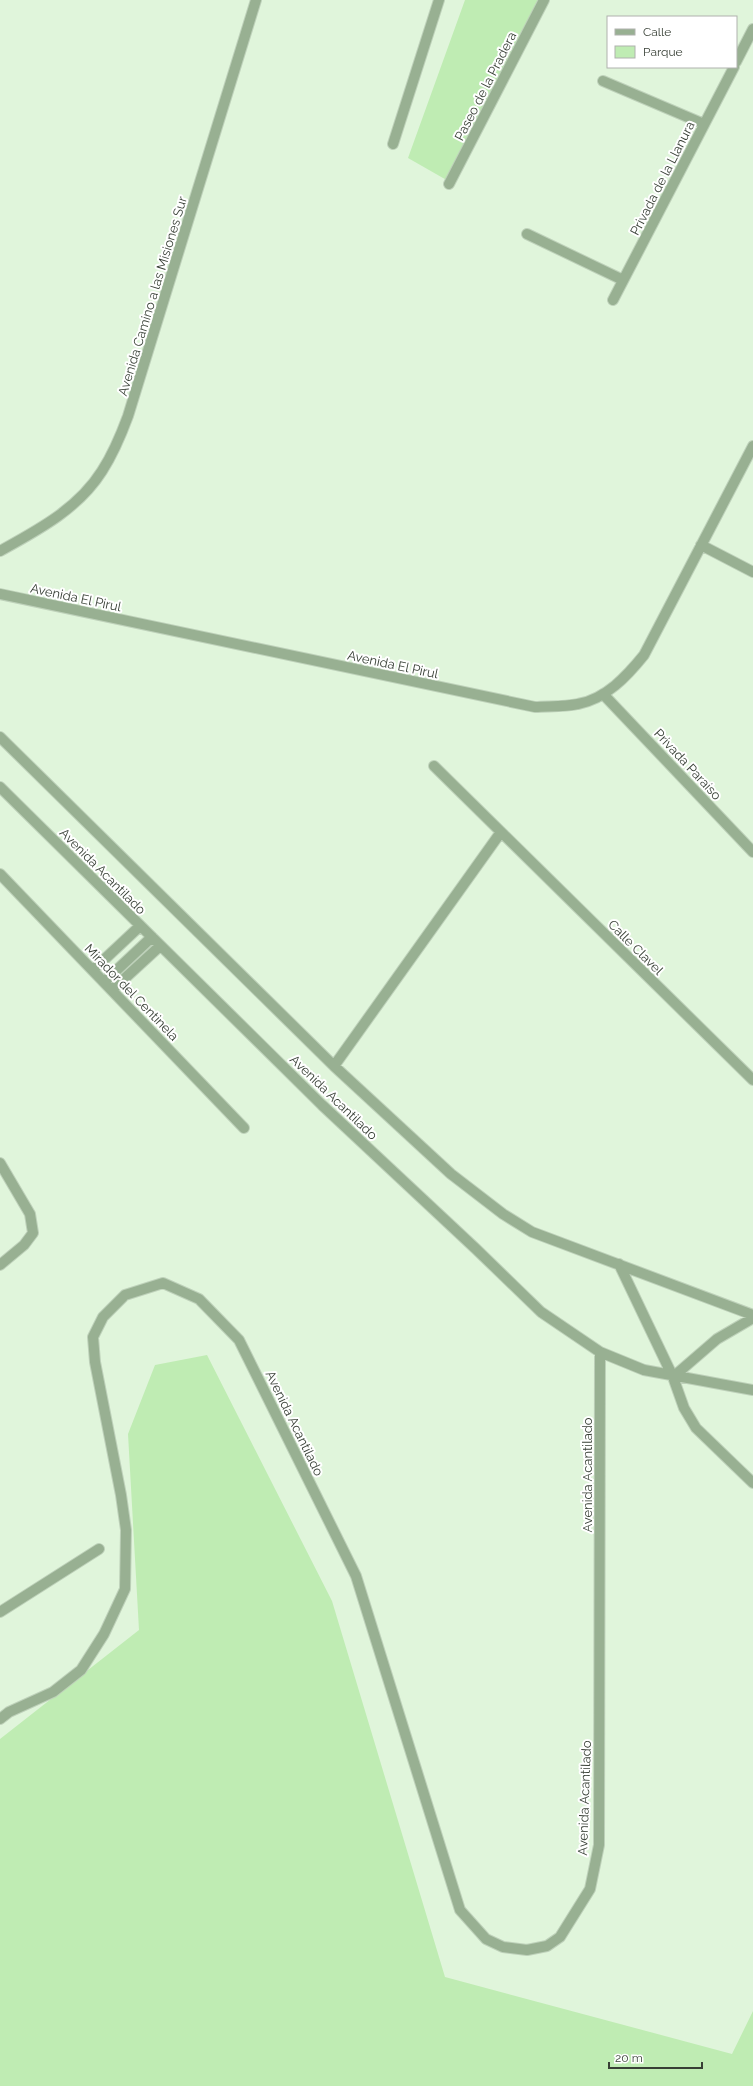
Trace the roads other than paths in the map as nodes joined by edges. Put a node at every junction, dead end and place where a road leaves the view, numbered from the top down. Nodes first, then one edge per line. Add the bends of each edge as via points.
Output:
1 (256, 0) edge
2 (439, 0) edge
3 (544, 0) edge
4 (753, 29) edge
5 (737, 60) edge
6 (733, 68) edge
7 (603, 81) dead end
8 (704, 124) junction
9 (393, 144) dead end
10 (449, 184) dead end
11 (527, 234) dead end
12 (624, 280) junction
13 (613, 300) dead end
14 (753, 448) edge
15 (701, 545) junction
16 (0, 552) edge
17 (753, 572) edge
18 (0, 594) edge
19 (603, 694) junction
20 (0, 737) edge
21 (434, 766) dead end
22 (0, 787) edge
23 (501, 832) junction
24 (753, 852) edge
25 (0, 874) edge
26 (140, 926) junction
27 (152, 937) junction
28 (160, 946) junction
29 (93, 970) junction
30 (104, 982) junction
31 (112, 990) junction
32 (334, 1066) junction
33 (753, 1080) edge
34 (244, 1128) dead end
35 (0, 1163) edge
36 (618, 1264) junction
37 (0, 1265) edge
38 (753, 1317) edge
39 (600, 1352) junction
40 (673, 1377) junction
41 (753, 1390) edge
42 (753, 1483) edge
43 (99, 1549) dead end
44 (0, 1612) edge
45 (0, 1719) edge

1 - 16 street, Avenida Camino a las Misiones Sur via 128,416 116,445 102,471 83,496 47,524
2 - 9 street
3 - 10 street, Paseo de la Pradera
4 - 5 street
6 - 8 street, Privada de la Llanura
7 - 8 street
8 - 12 street, Privada de la Llanura
11 - 12 street
12 - 13 street, Privada de la Llanura
14 - 15 street, Avenida El Pirul
15 - 17 street
15 - 19 street, Avenida El Pirul via 644,655 625,678
18 - 19 street, Avenida El Pirul via 535,707 579,704
19 - 24 street, Privada Paraíso
20 - 32 street, Avenida Acantilado
21 - 23 street, Calle Clavel
22 - 26 street, Avenida Acantilado
23 - 32 street
23 - 33 street, Calle Clavel
25 - 29 street, Mirador del Centinela
26 - 27 street, Avenida Acantilado
26 - 29 street
27 - 28 street, Avenida Acantilado
27 - 30 street
28 - 31 street
28 - 39 street, Avenida Acantilado via 322,1105 541,1312
29 - 30 street, Mirador del Centinela
30 - 31 street, Mirador del Centinela
31 - 34 street, Mirador del Centinela
32 - 36 street, Avenida Acantilado via 451,1174 503,1214 532,1232
35 - 37 street via 30,1214 32,1232 24,1245
36 - 38 street, Avenida Acantilado
36 - 40 street
38 - 40 street via 717,1339
39 - 40 street via 644,1370
39 - 45 street, Avenida Acantilado via 599,1845 590,1889 560,1937 547,1946 527,1950 503,1947 486,1939 460,1910 356,1576 239,1340 200,1299 163,1283 125,1295 103,1317 93,1337 95,1362 126,1530 125,1589 104,1634 81,1670 53,1692 9,1712
40 - 41 street
40 - 42 street via 684,1408 696,1428
43 - 44 street

